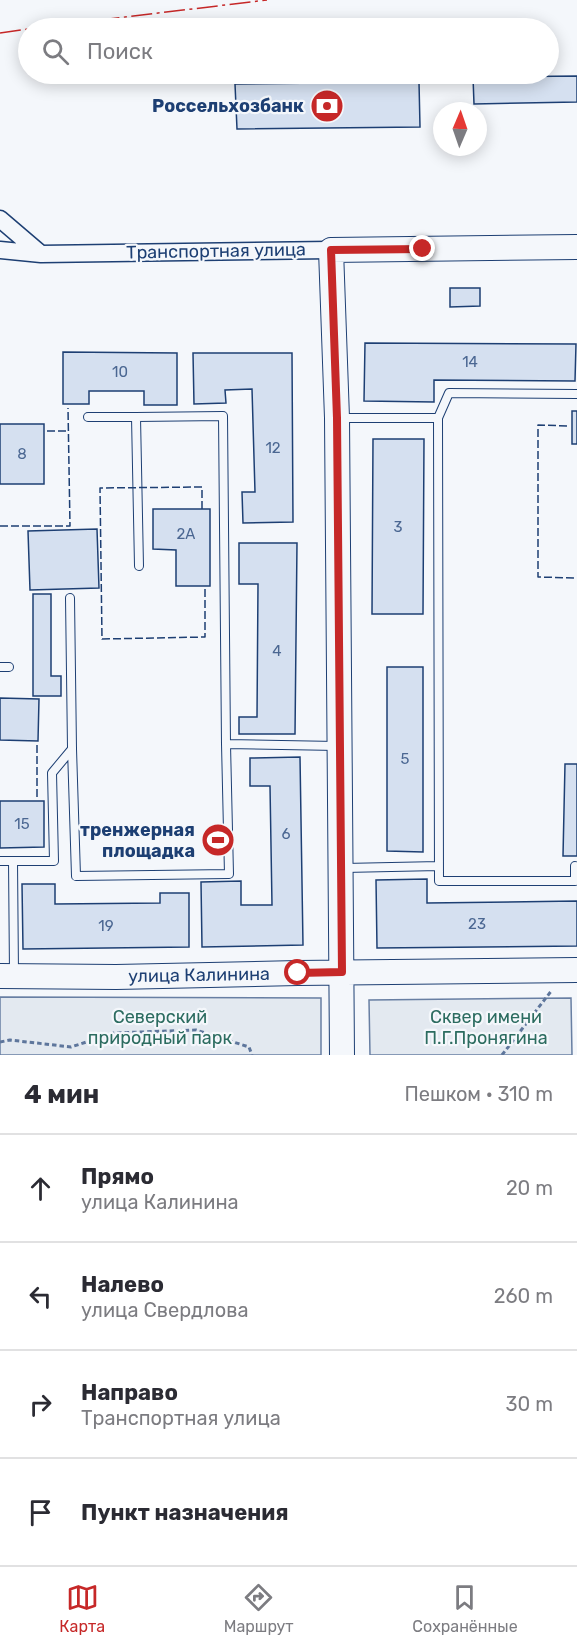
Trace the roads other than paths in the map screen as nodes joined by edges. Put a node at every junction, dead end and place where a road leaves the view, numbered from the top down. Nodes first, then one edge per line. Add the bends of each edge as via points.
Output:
1 (0, 219) edge
2 (577, 247) edge
3 (0, 250) edge
4 (331, 250) junction
5 (41, 254) junction
6 (577, 394) edge
7 (87, 417) dead end
8 (136, 417) junction
9 (337, 418) junction
10 (438, 418) junction
11 (139, 566) dead end
12 (70, 598) dead end
13 (226, 744) junction
14 (340, 746) junction
15 (72, 749) junction
16 (0, 861) edge
17 (13, 861) junction
18 (575, 866) dead end
19 (439, 867) junction
20 (342, 868) junction
21 (577, 970) edge
22 (342, 972) junction
23 (7, 976) edge
24 (342, 1055) edge

1 - 5 street
2 - 4 street, Транспортная улица
3 - 5 street, Транспортная улица
4 - 5 street, Транспортная улица
4 - 9 street
6 - 10 lane via 449,393
7 - 8 lane
8 - 11 lane
8 - 13 lane via 223,416
9 - 10 lane
9 - 14 street
10 - 19 lane
12 - 15 lane
13 - 14 lane
13 - 15 lane via 229,874 76,876
14 - 20 street
15 - 17 lane via 52,772 54,861
16 - 17 lane
17 - 23 lane
18 - 19 lane via 575,881 439,881
19 - 20 lane
20 - 22 street
21 - 22 street, улица Калинина
22 - 23 street, улица Калинина
22 - 24 street

